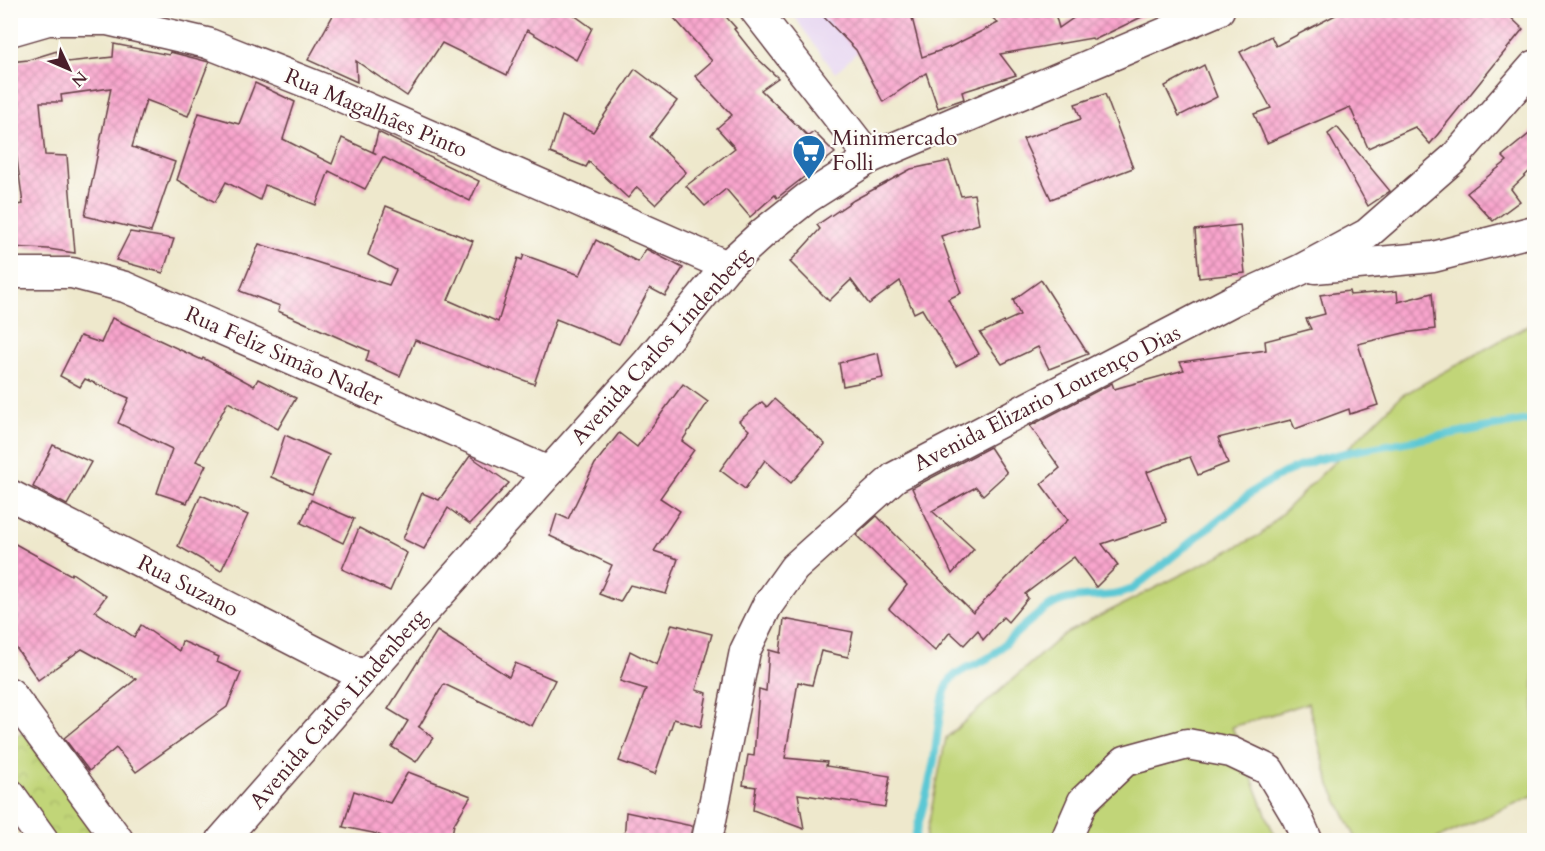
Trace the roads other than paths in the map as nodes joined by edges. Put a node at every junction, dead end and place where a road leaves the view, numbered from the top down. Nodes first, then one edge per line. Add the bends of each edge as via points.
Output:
1 (755, 10) edge
2 (1202, 13) edge
3 (43, 15) edge
4 (10, 31) edge
5 (1534, 66) edge
6 (870, 158) junction
7 (1534, 231) edge
8 (727, 266) junction
9 (1300, 270) junction
10 (10, 273) edge
11 (549, 471) junction
12 (10, 495) edge
13 (365, 676) junction
14 (15, 709) edge
15 (10, 794) edge
16 (246, 828) edge
17 (43, 840) edge
18 (118, 840) edge
19 (222, 840) edge
20 (707, 840) edge
21 (1066, 840) edge
22 (1307, 840) edge

1 - 6 street
2 - 6 street, Avenida Carlos Lindenberg
3 - 4 street, Rua Magalhães Pinto
3 - 8 street, Rua Magalhães Pinto via 107,20 207,43 326,90
5 - 9 street, Avenida Elizario Lourenço Dias via 1454,158 1367,234
6 - 8 street, Avenida Carlos Lindenberg via 807,198
7 - 9 street via 1433,257
8 - 11 street, Avenida Carlos Lindenberg via 648,363
9 - 20 street, Avenida Elizario Lourenço Dias via 1234,300 895,477 794,568 767,606 745,651
10 - 11 street, Rua Feliz Simão Nader via 72,273 125,287
11 - 13 street, Avenida Carlos Lindenberg
12 - 13 street, Rua Suzano
13 - 16 street, Avenida Carlos Lindenberg
14 - 18 street
15 - 17 street
16 - 19 street, Avenida Carlos Lindenberg
21 - 22 street via 1083,801 1125,761 1187,744 1231,752 1269,770

